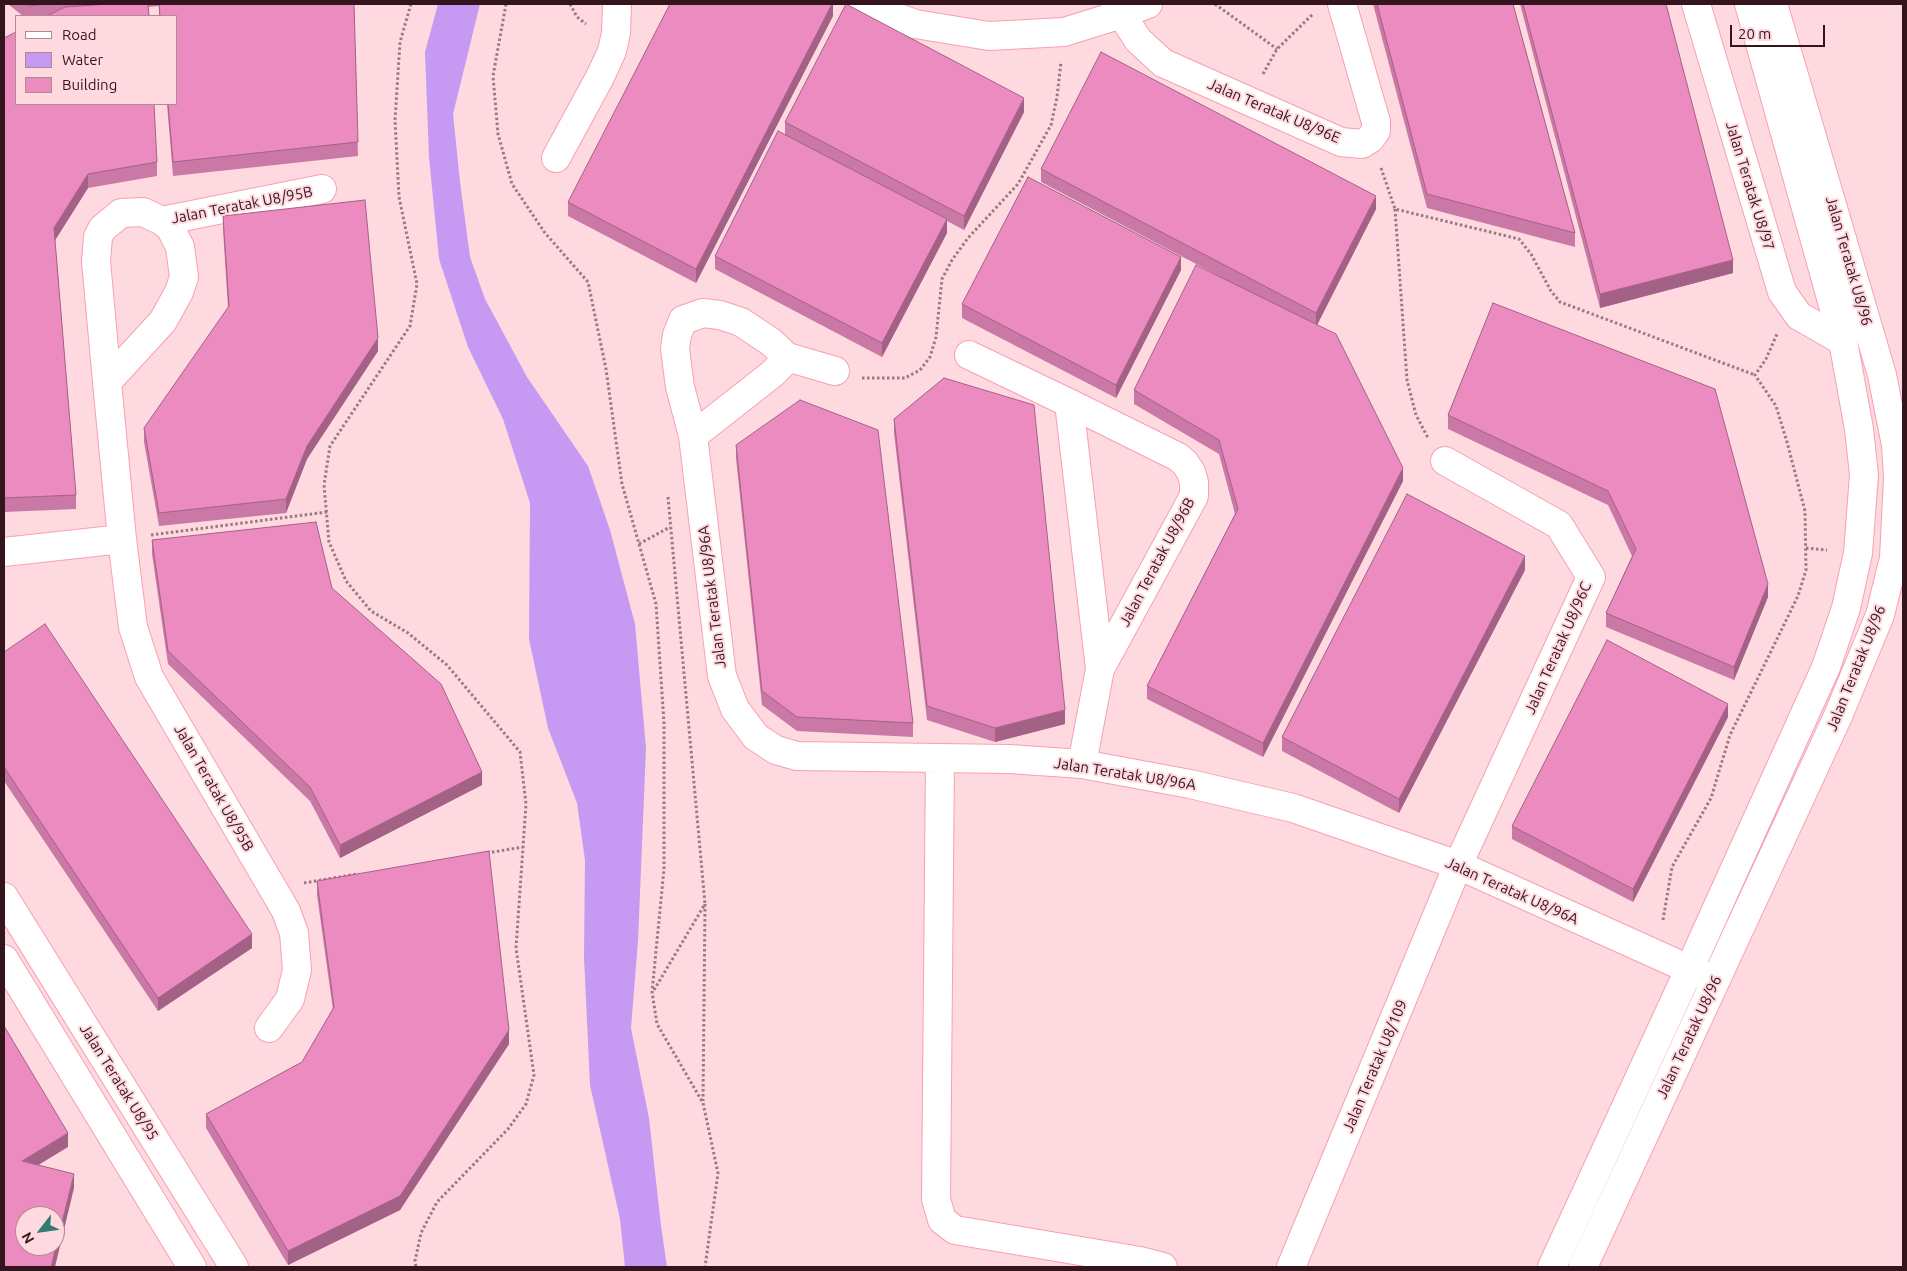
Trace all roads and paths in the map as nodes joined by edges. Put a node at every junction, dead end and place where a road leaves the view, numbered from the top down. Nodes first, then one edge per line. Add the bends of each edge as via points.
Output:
1 (411, 4) edge
2 (506, 4) edge
3 (618, 4) edge
4 (861, 4) edge
5 (1148, 4) edge
6 (1215, 4) edge
7 (1342, 4) edge
8 (1696, 4) edge
9 (1749, 4) edge
10 (1773, 4) edge
11 (1118, 9) edge
12 (1316, 10) dead end
13 (1064, 32) junction
14 (1277, 49) junction
15 (1248, 100) junction
16 (1370, 140) junction
17 (556, 158) dead end
18 (322, 189) dead end
19 (1395, 209) junction
20 (162, 220) junction
21 (1782, 292) junction
22 (1843, 341) junction
23 (970, 355) dead end
24 (787, 356) junction
25 (835, 371) joint
26 (1755, 375) junction
27 (107, 382) junction
28 (1069, 403) junction
29 (693, 436) junction
30 (1445, 461) joint
31 (667, 490) dead end
32 (327, 512) junction
33 (670, 527) junction
34 (122, 539) junction
35 (639, 544) junction
36 (4, 552) edge
37 (1100, 670) junction
38 (940, 758) junction
39 (1082, 764) junction
40 (523, 847) junction
41 (484, 853) edge
42 (1458, 865) junction
43 (359, 874) edge
44 (272, 888) junction
45 (4, 897) edge
46 (705, 904) junction
47 (1663, 920) dead end
48 (4, 959) edge
49 (1690, 970) junction
50 (1715, 981) junction
51 (652, 992) junction
52 (269, 1028) dead end
53 (703, 1103) junction
54 (192, 1267) edge
55 (234, 1267) edge
56 (416, 1267) edge
57 (705, 1267) edge
58 (1163, 1267) edge
59 (1291, 1267) edge
60 (1552, 1267) edge
61 (1583, 1267) edge

1 - 32 path via 400,42 395,120 399,197 417,284 410,326 330,446 324,485
2 - 35 path via 493,76 498,134 512,184 545,233 588,282 606,369 622,484
3 - 17 street via 612,51
4 - 13 street via 915,24 956,32 989,36
5 - 11 street
6 - 14 path
7 - 16 street via 1376,122 1376,131
8 - 21 street, Jalan Teratak U8/97
9 - 22 street, Jalan Teratak U8/96
10 - 50 street, Jalan Teratak U8/96 via 1882,375 1898,470 1894,558 1880,615 1838,716
11 - 13 street
11 - 15 street, Jalan Teratak U8/96E via 1138,40 1163,62
12 - 14 path
13 - 25 path via 1051,125 1018,184 968,238 942,279 936,337 930,357 920,370 906,378 866,379
14 - 15 path
15 - 16 street, Jalan Teratak U8/96E via 1341,142 1362,144
16 - 19 path
18 - 20 street, Jalan Teratak U8/95B
19 - 26 path via 1518,239 1532,254 1560,302
19 - 30 path via 1407,380 1416,415
20 - 27 street, Jalan Teratak U8/95B via 170,227 180,247 184,277 179,292 163,321
20 - 27 street, Jalan Teratak U8/95B via 143,212 121,213 102,229 98,237 96,261
21 - 22 street, Jalan Teratak U8/97 via 1799,316
21 - 26 path via 1781,324 1766,359
22 - 49 street, Jalan Teratak U8/96 via 1864,475 1858,553 1846,608 1826,667
23 - 28 street, Jalan Teratak U8/96B
24 - 25 street, Jalan Teratak U8/96A
24 - 29 street via 772,374
24 - 29 street, Jalan Teratak U8/96A via 740,322 720,315 703,313 683,320 675,349 680,386
26 - 47 path via 1776,406 1787,442 1805,511 1806,570 1798,596 1730,735 1711,798 1672,867
27 - 34 street, Jalan Teratak U8/95B
28 - 37 street, Jalan Teratak U8/96B
28 - 37 street, Jalan Teratak U8/96B via 1178,457 1191,472 1194,482 1194,496
29 - 38 street, Jalan Teratak U8/96A via 722,676 735,709 756,737 776,750 797,756
30 - 42 street, Jalan Teratak U8/96C via 1559,525 1591,576
31 - 33 path
32 - 34 path
32 - 40 path via 329,542 346,581 371,611 408,633 447,665 520,752 526,804
33 - 35 path
33 - 46 path
34 - 36 street
34 - 44 street, Jalan Teratak U8/95B via 133,627 149,678
35 - 51 path via 656,604 664,723 664,869
37 - 39 street, Jalan Teratak U8/96B
38 - 39 street, Jalan Teratak U8/96A
38 - 58 street via 936,1199 942,1220 955,1230
39 - 42 street, Jalan Teratak U8/96A via 1293,808
40 - 41 path
40 - 56 path via 516,948 534,1075 526,1104 508,1129 437,1202 421,1233
42 - 49 street, Jalan Teratak U8/96A
42 - 59 street, Jalan Teratak U8/109
43 - 44 path
44 - 52 street, Jalan Teratak U8/95B via 294,933 297,970 290,1000
45 - 55 street, Jalan Teratak U8/95
46 - 51 path
46 - 53 path
48 - 54 street
49 - 50 street, Jalan Teratak U8/96A
49 - 60 street, Jalan Teratak U8/96
50 - 61 street, Jalan Teratak U8/96
51 - 53 path via 657,1024
53 - 57 path via 718,1172

